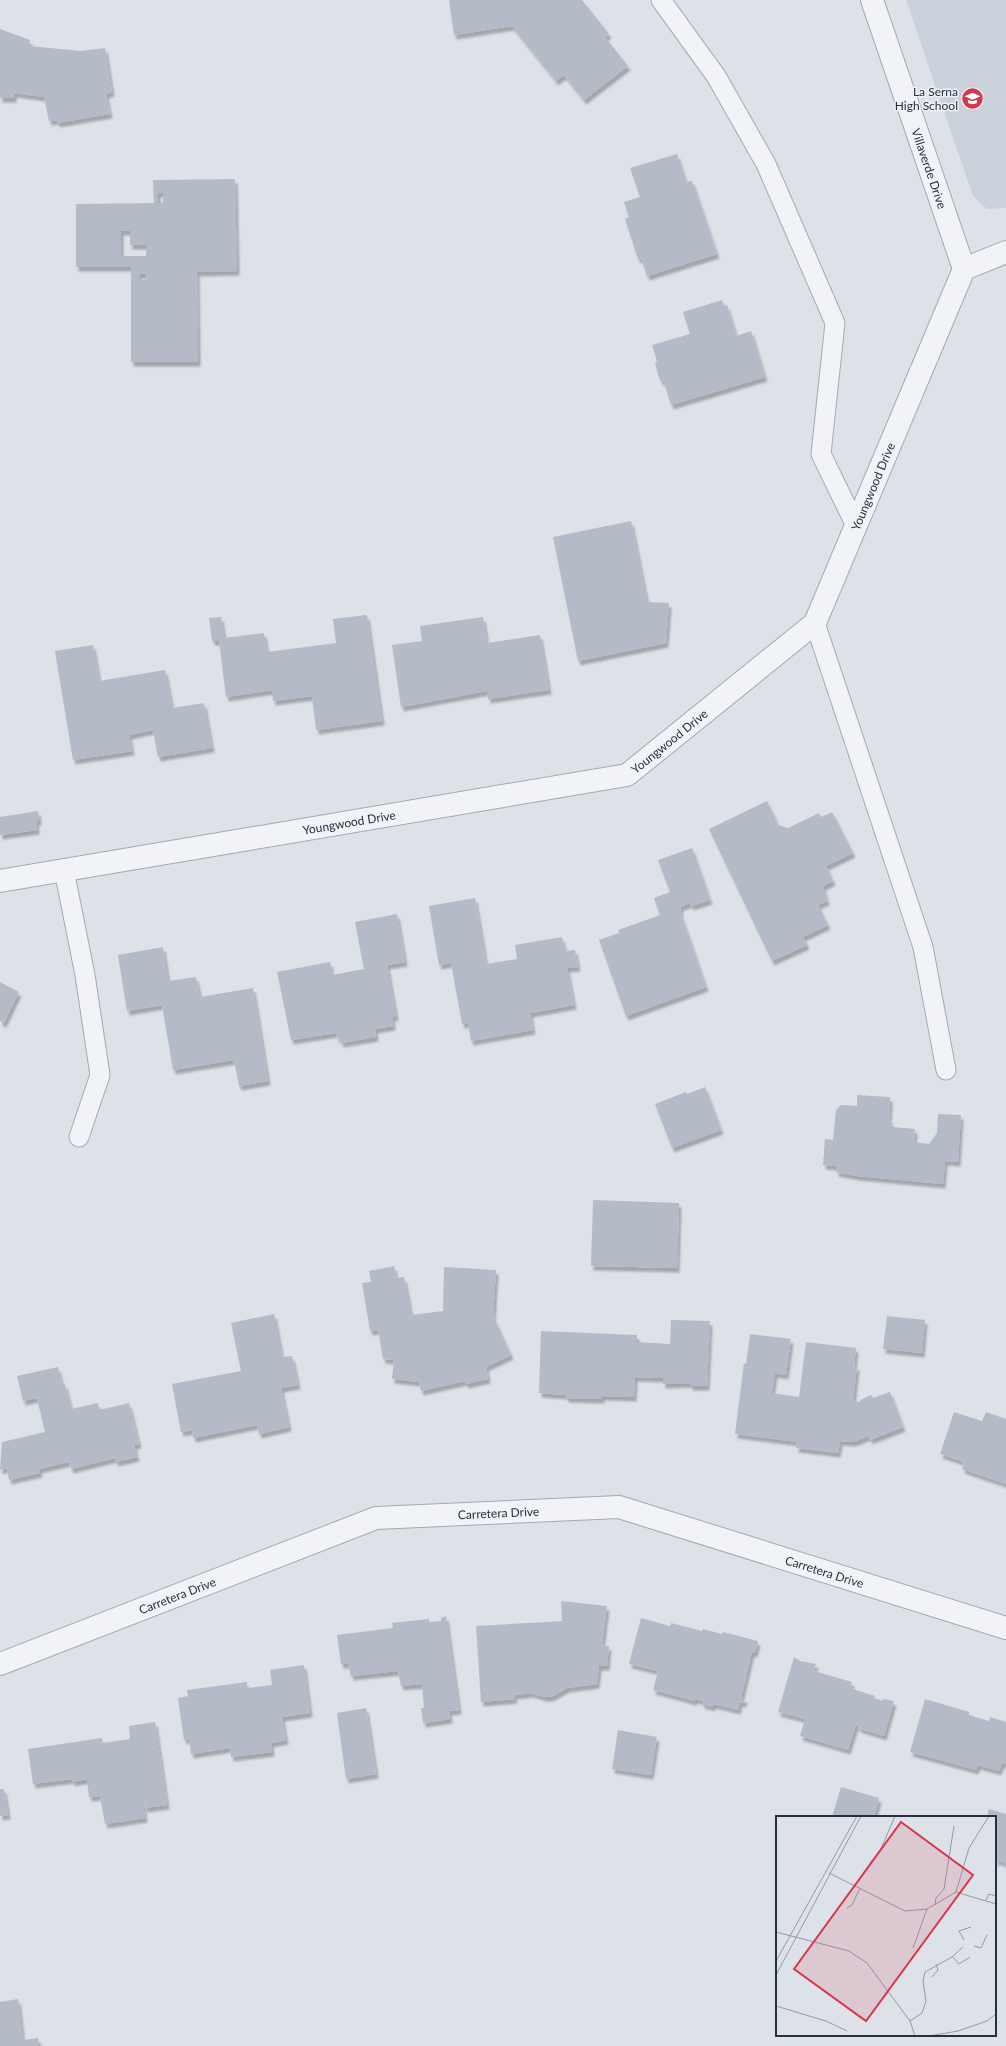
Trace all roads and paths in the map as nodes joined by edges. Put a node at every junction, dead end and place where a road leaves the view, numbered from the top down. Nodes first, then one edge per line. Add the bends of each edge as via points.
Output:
1 (661, 0) edge
2 (872, 0) edge
3 (1006, 252) edge
4 (964, 269) junction
5 (856, 526) junction
6 (815, 623) junction
7 (64, 870) junction
8 (0, 881) edge
9 (946, 1070) dead end
10 (79, 1137) dead end
11 (1006, 1628) edge
12 (0, 1664) edge

1 - 5 lane via 716,76 766,164 835,323 821,454
2 - 4 street, Villaverde Drive
3 - 4 street
4 - 5 street, Youngwood Drive
5 - 6 street, Youngwood Drive
6 - 7 street, Youngwood Drive via 627,775
6 - 9 lane via 923,947
7 - 8 street, Youngwood Drive
7 - 10 lane via 85,974 100,1075
11 - 12 street, Carretera Drive via 620,1507 376,1518

